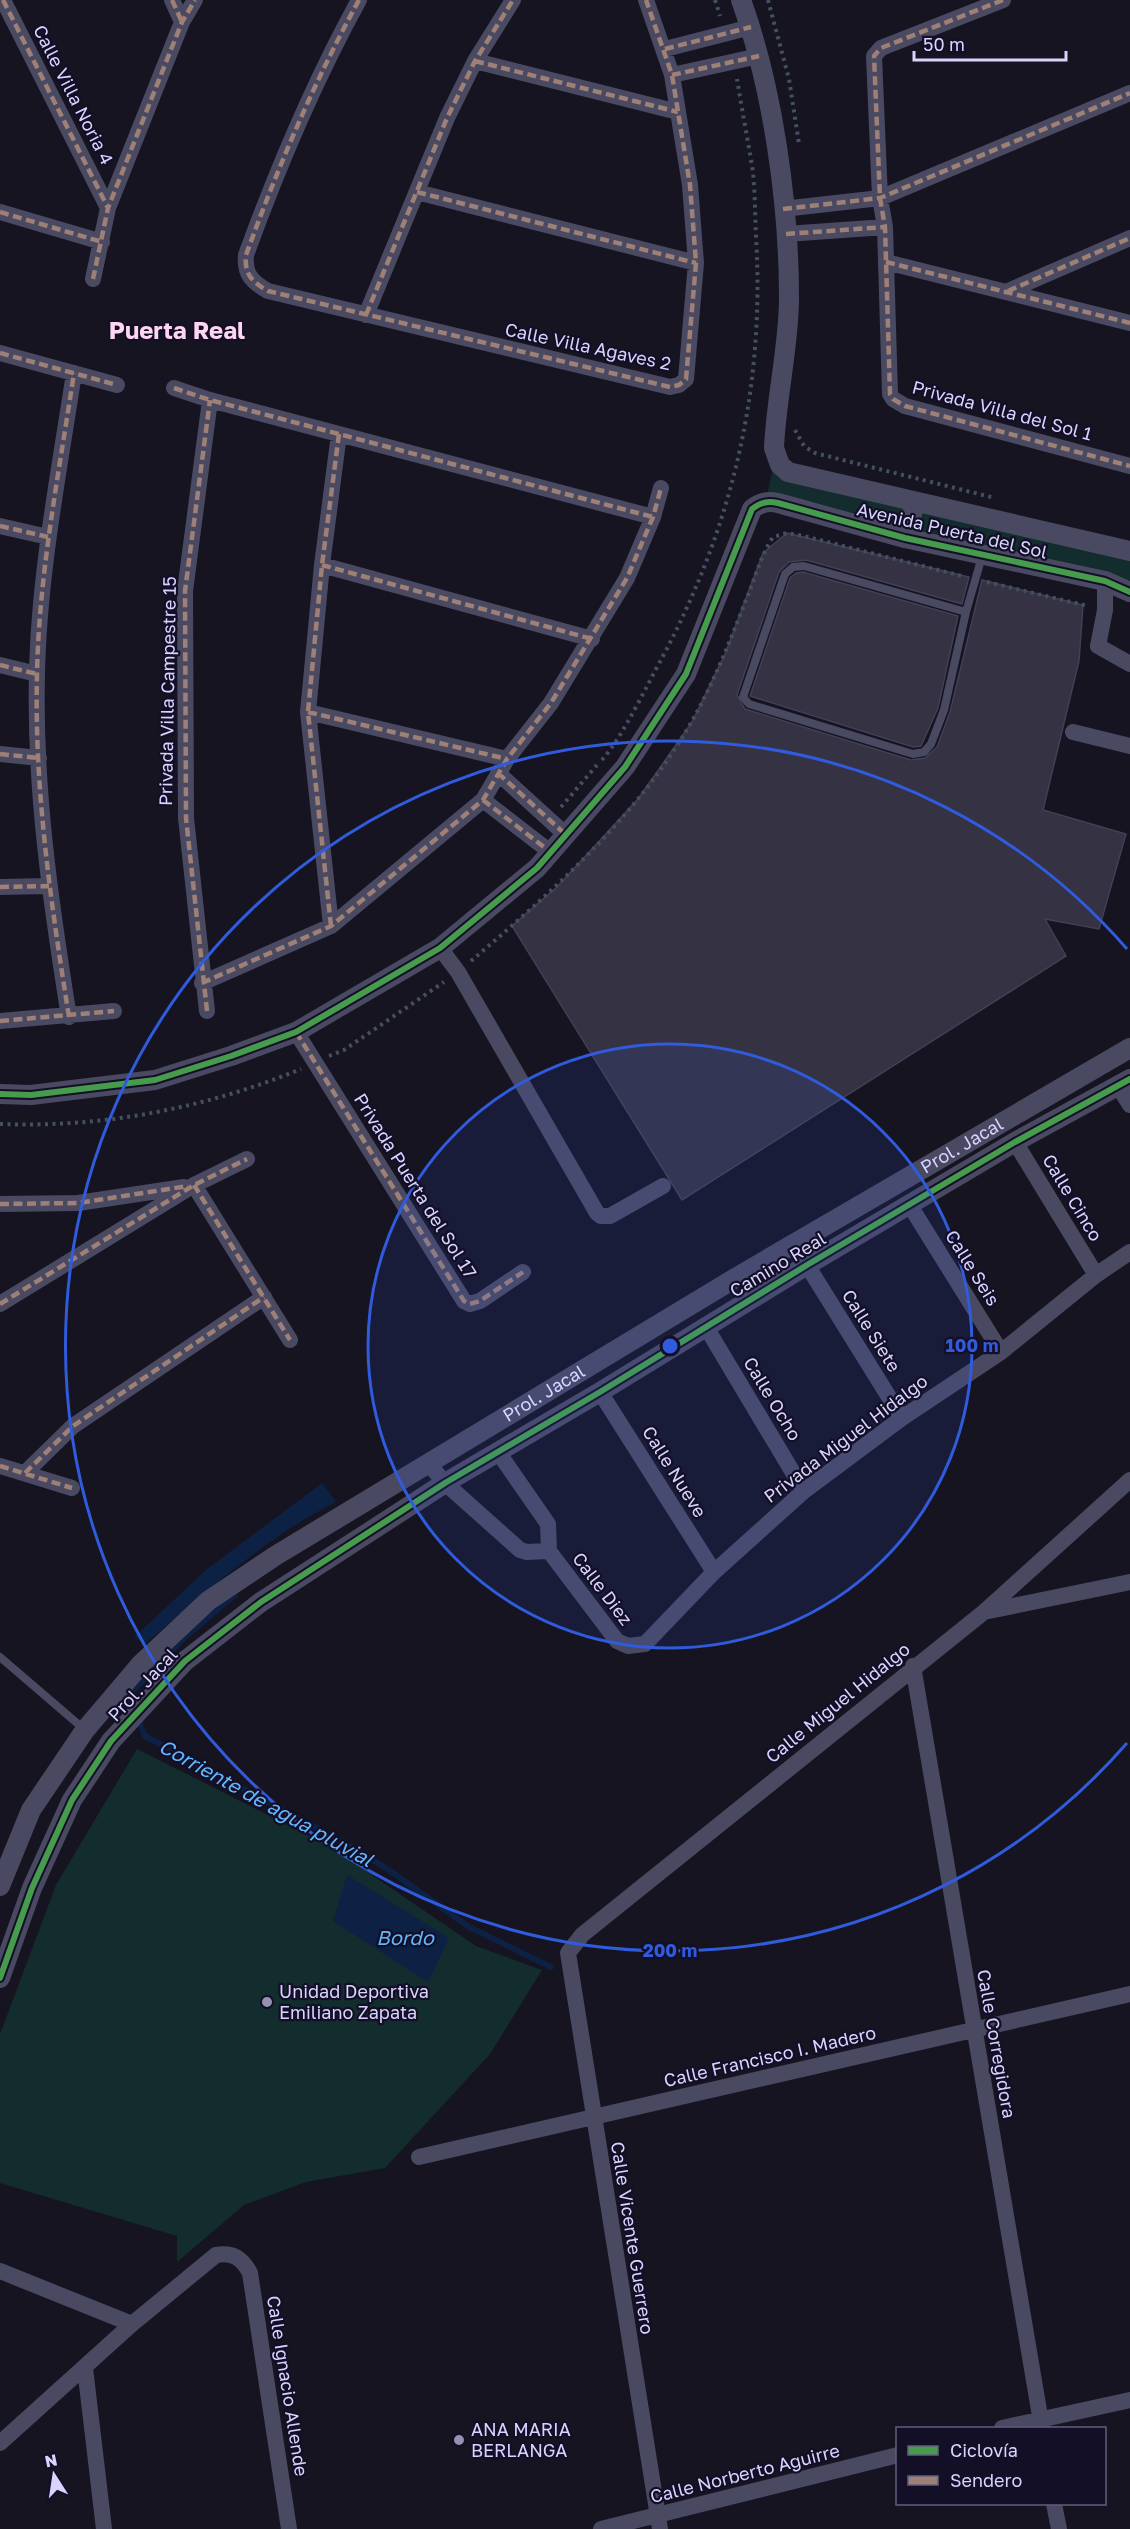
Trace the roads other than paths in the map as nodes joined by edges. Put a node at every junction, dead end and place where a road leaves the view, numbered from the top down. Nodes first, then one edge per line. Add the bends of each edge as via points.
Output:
1 (3, 0) edge
2 (172, 0) edge
3 (195, 0) edge
4 (359, 0) edge
5 (513, 0) edge
6 (646, 0) edge
7 (741, 0) edge
8 (1003, 0) edge
9 (182, 22) junction
10 (751, 27) junction
11 (665, 49) junction
12 (759, 56) junction
13 (475, 62) junction
14 (672, 75) junction
15 (1130, 93) edge
16 (678, 112) junction
17 (417, 192) junction
18 (880, 198) junction
19 (108, 208) junction
20 (783, 209) junction
21 (0, 212) edge
22 (885, 227) junction
23 (786, 234) junction
24 (1130, 238) edge
25 (102, 242) junction
26 (886, 262) junction
27 (696, 263) junction
28 (93, 279) dead end
29 (1008, 291) junction
30 (366, 315) junction
31 (1130, 323) edge
32 (0, 353) edge
33 (74, 373) junction
34 (117, 385) dead end
35 (174, 388) dead end
36 (210, 400) junction
37 (339, 434) junction
38 (1130, 466) edge
39 (661, 488) dead end
40 (915, 503) junction
41 (652, 517) junction
42 (0, 526) edge
43 (48, 537) junction
44 (905, 538) junction
45 (1130, 551) edge
46 (983, 553) junction
47 (322, 565) junction
48 (1105, 581) junction
49 (1130, 592) edge
50 (966, 612) junction
51 (592, 639) junction
52 (1130, 664) edge
53 (0, 665) edge
54 (37, 674) junction
55 (308, 712) junction
56 (1073, 732) dead end
57 (1130, 745) edge
58 (0, 754) edge
59 (39, 758) junction
60 (503, 766) junction
61 (483, 800) junction
62 (566, 834) junction
63 (549, 851) junction
64 (48, 886) junction
65 (0, 887) edge
66 (331, 926) junction
67 (440, 948) junction
68 (202, 983) junction
69 (114, 1011) dead end
70 (207, 1011) dead end
71 (69, 1017) junction
72 (0, 1021) edge
73 (296, 1032) junction
74 (1130, 1048) edge
75 (1123, 1081) edge
76 (0, 1094) edge
77 (1130, 1105) edge
78 (1015, 1142) junction
79 (247, 1159) dead end
80 (194, 1185) junction
81 (663, 1186) dead end
82 (0, 1204) edge
83 (909, 1204) junction
84 (1130, 1252) edge
85 (807, 1264) junction
86 (523, 1272) dead end
87 (1096, 1275) junction
88 (264, 1297) junction
89 (0, 1304) edge
90 (706, 1327) junction
91 (290, 1340) dead end
92 (1001, 1352) junction
93 (600, 1392) junction
94 (902, 1418) junction
95 (498, 1452) junction
96 (428, 1463) junction
97 (0, 1466) edge
98 (25, 1473) junction
99 (1130, 1480) edge
100 (445, 1483) junction
101 (72, 1488) dead end
102 (804, 1491) junction
103 (549, 1551) junction
104 (714, 1572) junction
105 (1130, 1582) edge
106 (984, 1612) junction
107 (628, 1646) joint
108 (0, 1657) edge
109 (913, 1666) junction
110 (85, 1730) junction
111 (0, 1886) edge
112 (568, 1953) joint
113 (0, 1978) edge
114 (1130, 1994) edge
115 (974, 2032) junction
116 (592, 2118) junction
117 (419, 2157) dead end
118 (0, 2271) edge
119 (132, 2324) junction
120 (85, 2368) junction
121 (1130, 2400) edge
122 (1041, 2424) edge
123 (1012, 2427) edge
124 (7, 2428) edge
125 (0, 2443) edge
126 (896, 2455) edge
127 (1054, 2505) edge
128 (659, 2522) edge
129 (104, 2529) edge
130 (289, 2529) edge
131 (601, 2529) edge
132 (1059, 2529) edge

1 - 19 street, Calle Villa Noria 4
2 - 9 street
3 - 9 street, Calle Villa Noria 4
4 - 30 street, Calle Villa Agaves 2 via 328,55 279,163 245,266 248,275 268,291
5 - 13 street
6 - 11 street, Calle Villa Agaves 2
7 - 10 street
8 - 18 street, Privada Villa del Sol 1 via 877,51 873,62
9 - 19 street, Calle Villa Noria 4
10 - 11 street
10 - 12 street
11 - 14 street, Calle Villa Agaves 2
12 - 14 street
12 - 20 street
13 - 16 street
13 - 17 street
14 - 16 street, Calle Villa Agaves 2
15 - 18 street
16 - 27 street, Calle Villa Agaves 2 via 690,185
17 - 27 street
17 - 30 street
18 - 20 street
18 - 22 street, Privada Villa del Sol 1
19 - 25 street, Calle Villa Noria 4
20 - 23 street
21 - 25 street
22 - 23 street
22 - 26 street, Privada Villa del Sol 1
23 - 40 street, Avenida Puerta del Sol via 789,300 775,415 776,458 788,472
24 - 29 street
25 - 28 street, Calle Villa Noria 4
26 - 29 street
26 - 38 street, Privada Villa del Sol 1 via 892,399 905,406
27 - 30 street, Calle Villa Agaves 2 via 686,379 670,387
29 - 31 street
32 - 33 street
33 - 34 street
33 - 43 street
35 - 36 street
36 - 37 street
36 - 68 street, Privada Villa Campestre 15 via 185,591 186,818
37 - 41 street
37 - 47 street
39 - 41 street
40 - 44 street
40 - 45 street, Avenida Puerta del Sol
41 - 51 street via 627,578
42 - 43 street
43 - 54 street
44 - 46 street, Avenida Puerta del Sol
44 - 62 street, Avenida Puerta del Sol via 765,502 752,509 686,674 625,766
46 - 48 street, Avenida Puerta del Sol
46 - 50 lane
47 - 51 street
47 - 55 street
48 - 49 street, Avenida Puerta del Sol
48 - 52 street via 1105,610 1098,646
50 - 50 lane via 804,566 793,567 785,574 742,697 748,704 914,754 924,752 944,710
51 - 60 street via 551,704
53 - 54 street
54 - 59 street
55 - 60 street
55 - 66 street
56 - 57 street
58 - 59 street
59 - 64 street
60 - 61 street
60 - 62 street
61 - 63 street
61 - 66 street
62 - 63 street
63 - 67 street via 537,868
64 - 65 street
64 - 71 street
66 - 68 street
67 - 73 street
67 - 81 street via 458,972 597,1213 610,1216
68 - 70 street, Privada Villa Campestre 15
69 - 71 street
71 - 72 street
73 - 76 street via 155,1080 31,1095
73 - 86 street, Privada Puerta del Sol 17 via 464,1301 480,1301
74 - 96 street, Prol. Jacal via 736,1277
75 - 77 street
75 - 78 street, Camino Real
78 - 83 street, Camino Real
78 - 87 street, Calle Cinco
79 - 80 street
80 - 82 street via 78,1203
80 - 88 street
80 - 89 street
83 - 85 street, Camino Real
83 - 92 street, Calle Seis
84 - 87 street, Privada Miguel Hidalgo
85 - 90 street, Camino Real
85 - 94 street, Calle Siete
87 - 92 street, Privada Miguel Hidalgo
88 - 91 street
88 - 98 street via 73,1426
90 - 93 street, Camino Real
90 - 102 street, Calle Ocho
92 - 94 street, Privada Miguel Hidalgo
93 - 95 street, Camino Real
93 - 104 street, Calle Nueve
94 - 102 street, Privada Miguel Hidalgo
95 - 100 street, Camino Real
95 - 103 street, Calle Diez via 548,1524
96 - 100 street, Calle Diez
96 - 110 street, Prol. Jacal via 208,1601 141,1664
97 - 98 street
98 - 101 street
99 - 106 street, Calle Miguel Hidalgo
100 - 103 street, Calle Diez via 520,1550
100 - 113 street, Prol. Jacal via 261,1602 184,1661 117,1734 72,1800 32,1888
102 - 104 street, Privada Miguel Hidalgo
103 - 107 street, Calle Diez via 616,1641
104 - 107 street, Privada Miguel Hidalgo via 645,1644
105 - 106 street
106 - 109 street, Calle Miguel Hidalgo
108 - 110 lane
109 - 112 street, Calle Miguel Hidalgo via 582,1935
109 - 115 street, Calle Corregidora
110 - 111 street, Prol. Jacal via 31,1810
112 - 116 street, Calle Vicente Guerrero
114 - 115 street, Calle Francisco I. Madero
115 - 116 street, Calle Francisco I. Madero
115 - 122 street, Calle Corregidora
116 - 117 street, Calle Francisco I. Madero
116 - 128 street, Calle Vicente Guerrero
118 - 119 street
119 - 120 street
119 - 130 street, Calle Ignacio Allende via 216,2255 226,2253 244,2262 250,2273
120 - 124 street
120 - 129 street
121 - 122 street
122 - 123 street
124 - 125 street
126 - 128 street, Calle Norberto Aguirre
127 - 132 street
128 - 131 street, Calle Norberto Aguirre

